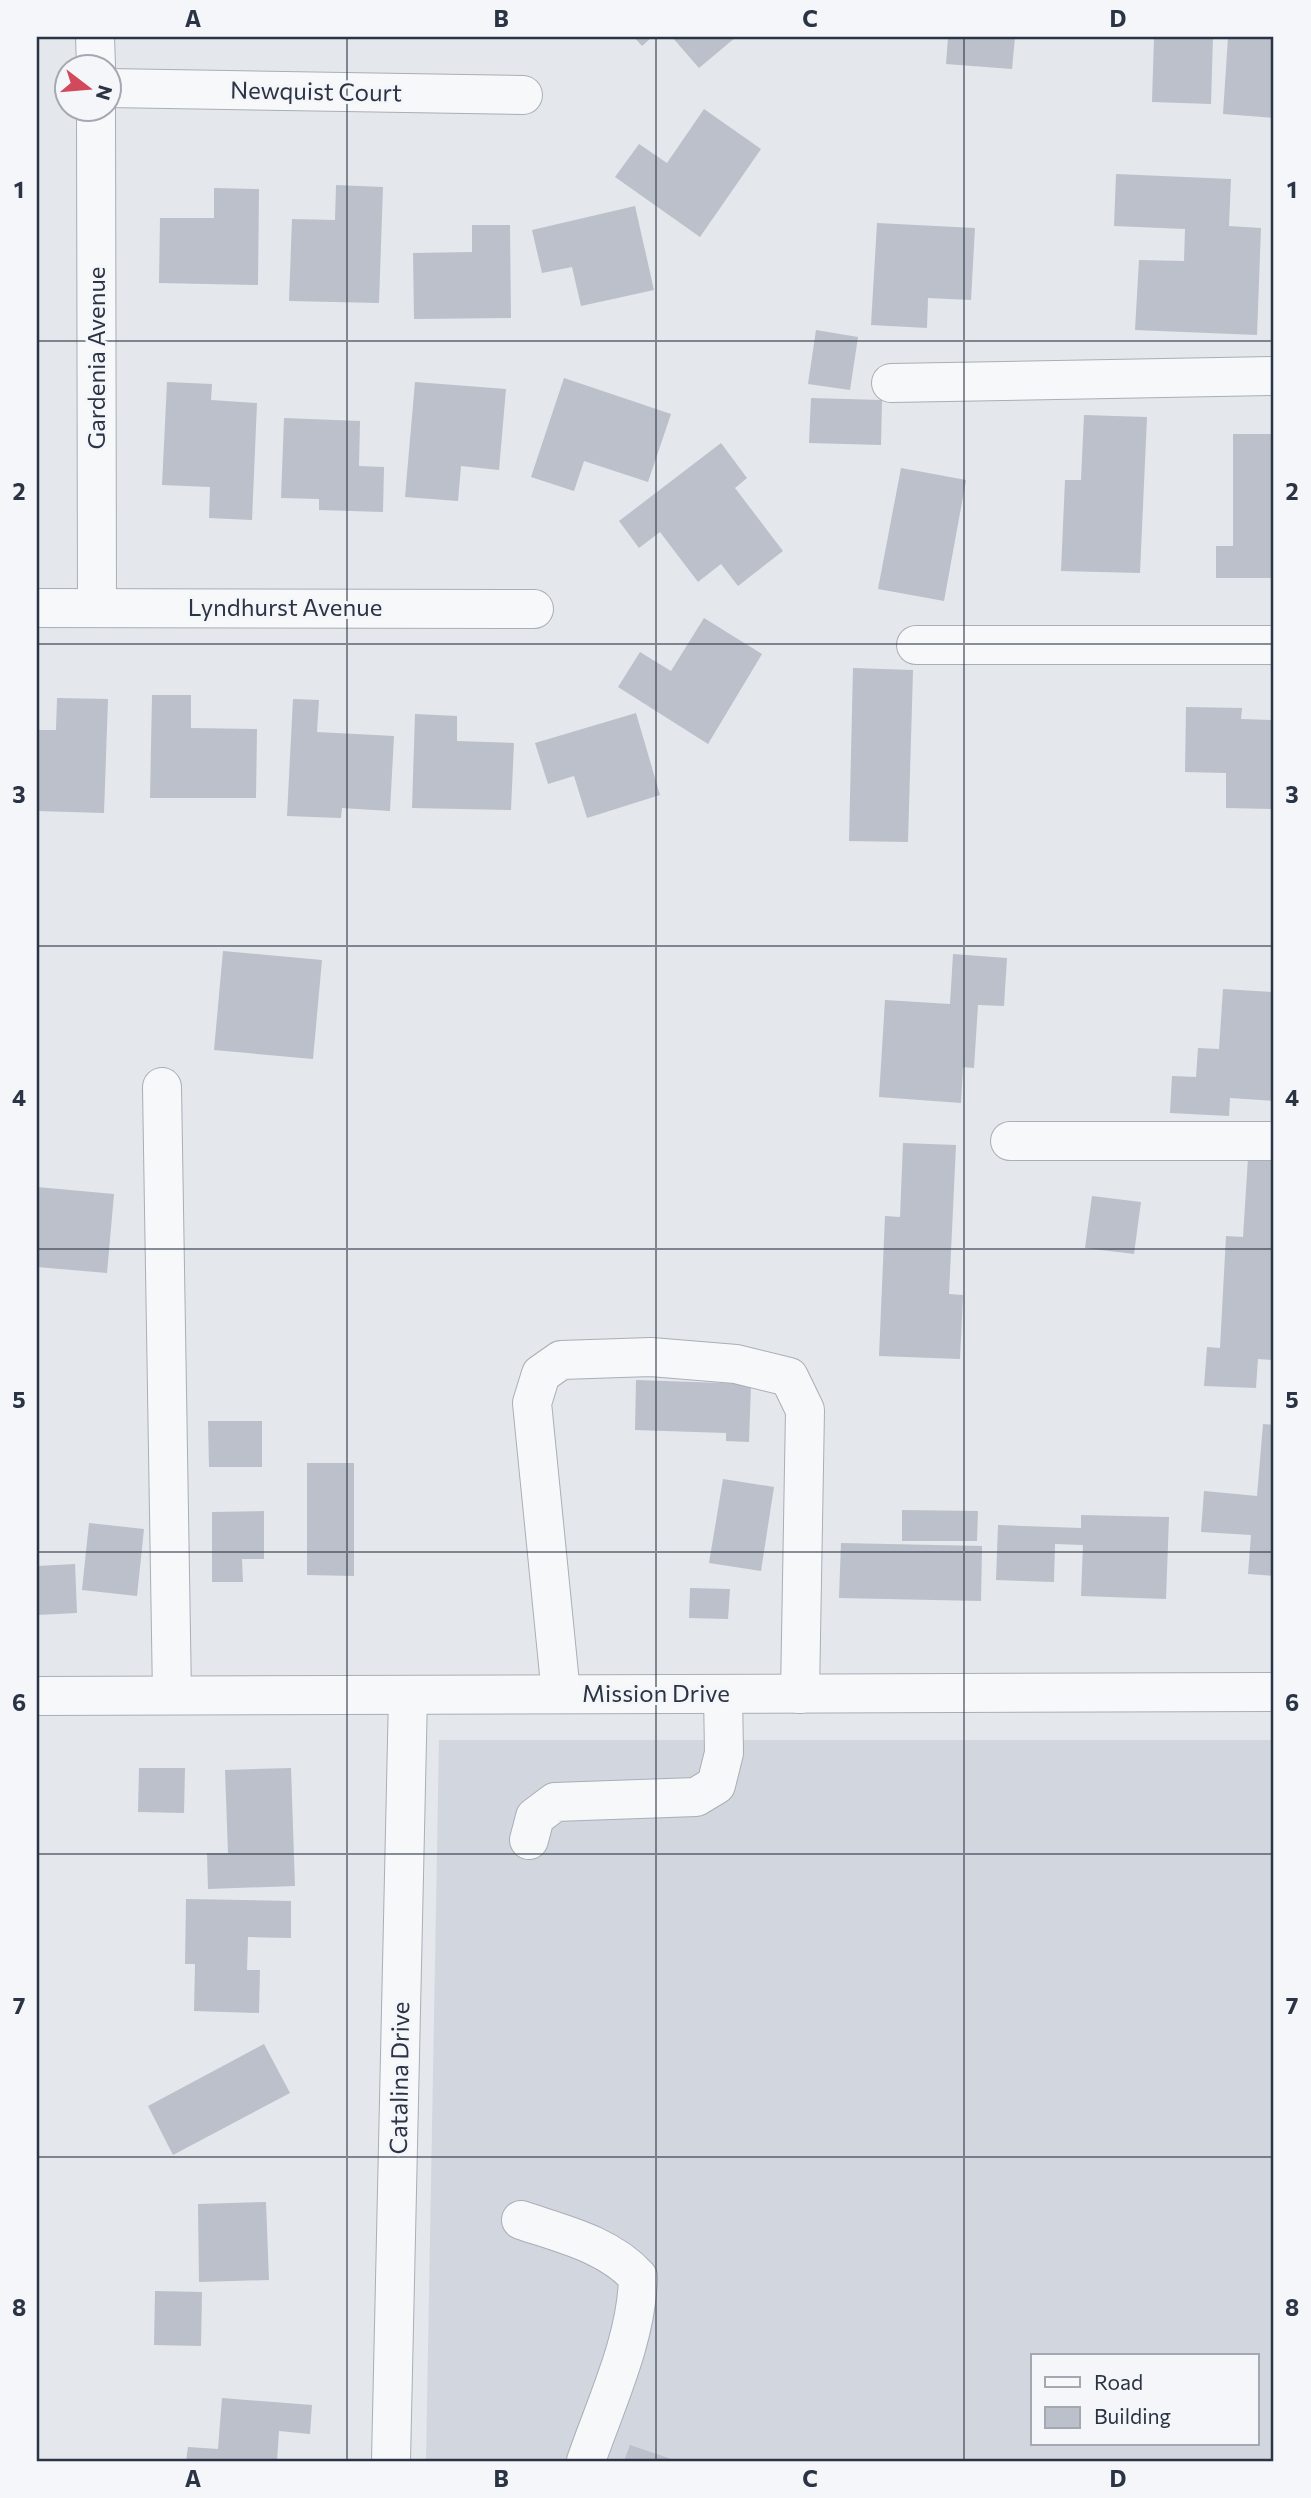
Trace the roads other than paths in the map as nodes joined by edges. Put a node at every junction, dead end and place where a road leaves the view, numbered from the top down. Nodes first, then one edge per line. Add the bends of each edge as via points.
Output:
1 (122, 88) edge
2 (523, 95) dead end
3 (96, 122) edge
4 (1274, 376) edge
5 (891, 383) dead end
6 (97, 607) junction
7 (37, 608) edge
8 (534, 609) dead end
9 (916, 645) dead end
10 (1274, 645) edge
11 (162, 1087) dead end
12 (1010, 1141) dead end
13 (1274, 1141) edge
14 (1274, 1692) edge
15 (561, 1694) junction
16 (723, 1694) junction
17 (800, 1694) junction
18 (172, 1695) junction
19 (408, 1695) junction
20 (37, 1696) edge
21 (528, 1840) dead end
22 (521, 2220) dead end
23 (391, 2461) edge
24 (586, 2461) edge

1 - 2 street, Newquist Court
3 - 6 street, Gardenia Avenue
4 - 5 street
6 - 7 street, Lyndhurst Avenue
6 - 8 street, Lyndhurst Avenue
9 - 10 street
11 - 18 street
12 - 13 street
14 - 17 street, Mission Drive
15 - 16 street, Mission Drive
15 - 17 street via 532,1403 541,1374 561,1360 651,1357 736,1364 789,1377 805,1410
15 - 19 street, Mission Drive
16 - 17 street, Mission Drive
16 - 21 street via 724,1753 716,1785 695,1797 555,1802 535,1817
18 - 19 street, Mission Drive
18 - 20 street, Mission Drive
19 - 23 street, Catalina Drive
22 - 24 street via 600,2248 622,2259 638,2277 637,2300 623,2351

